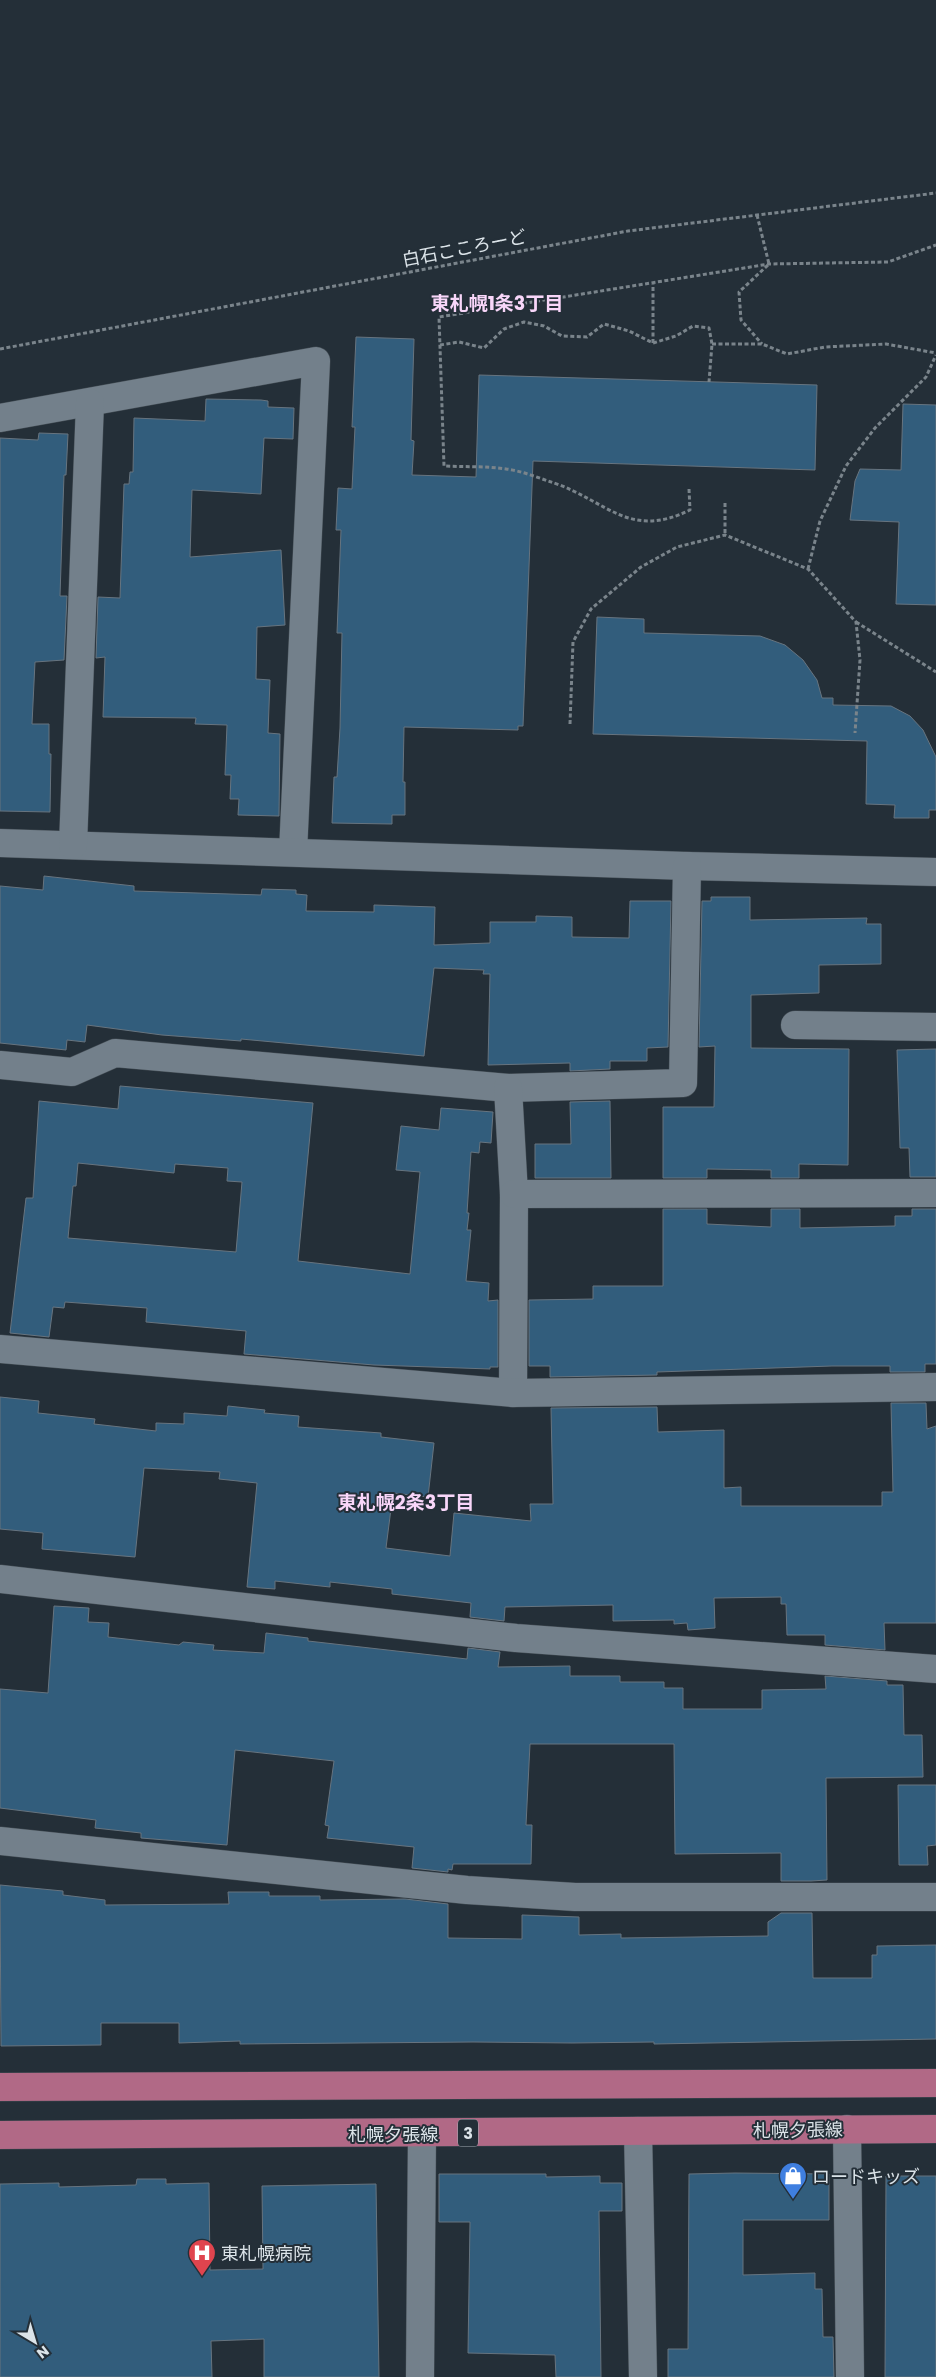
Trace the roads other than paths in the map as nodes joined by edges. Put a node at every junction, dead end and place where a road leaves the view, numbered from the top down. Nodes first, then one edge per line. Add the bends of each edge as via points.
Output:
1 (90, 403) junction
2 (0, 418) edge
3 (0, 843) edge
4 (73, 845) junction
5 (293, 852) junction
6 (687, 866) junction
7 (936, 872) edge
8 (795, 1025) dead end
9 (936, 1027) edge
10 (0, 1065) edge
11 (508, 1088) junction
12 (936, 1192) edge
13 (514, 1194) junction
14 (0, 1349) edge
15 (936, 1387) edge
16 (513, 1393) junction
17 (0, 1579) edge
18 (936, 1669) edge
19 (0, 1841) edge
20 (936, 1897) edge
21 (936, 2083) edge
22 (0, 2087) edge
23 (847, 2129) junction
24 (936, 2129) edge
25 (638, 2131) junction
26 (422, 2134) junction
27 (0, 2135) edge
28 (420, 2377) edge
29 (643, 2377) edge
30 (850, 2377) edge

1 - 2 street
1 - 4 street
1 - 5 street via 316,361
3 - 4 street
4 - 5 street
5 - 6 street
6 - 7 street
6 - 11 street via 683,1083
8 - 9 street
10 - 11 street via 72,1072 115,1054
11 - 13 street
12 - 13 street
13 - 16 street
14 - 16 street
15 - 16 street
17 - 18 street via 516,1638
19 - 20 street via 467,1890 575,1897
21 - 22 main road
23 - 24 main road, 札幌夕張線 / 3
23 - 25 main road, 札幌夕張線 / 3
23 - 30 street
25 - 26 main road, 札幌夕張線 / 3
25 - 29 street
26 - 27 main road, 札幌夕張線 / 3
26 - 28 street

